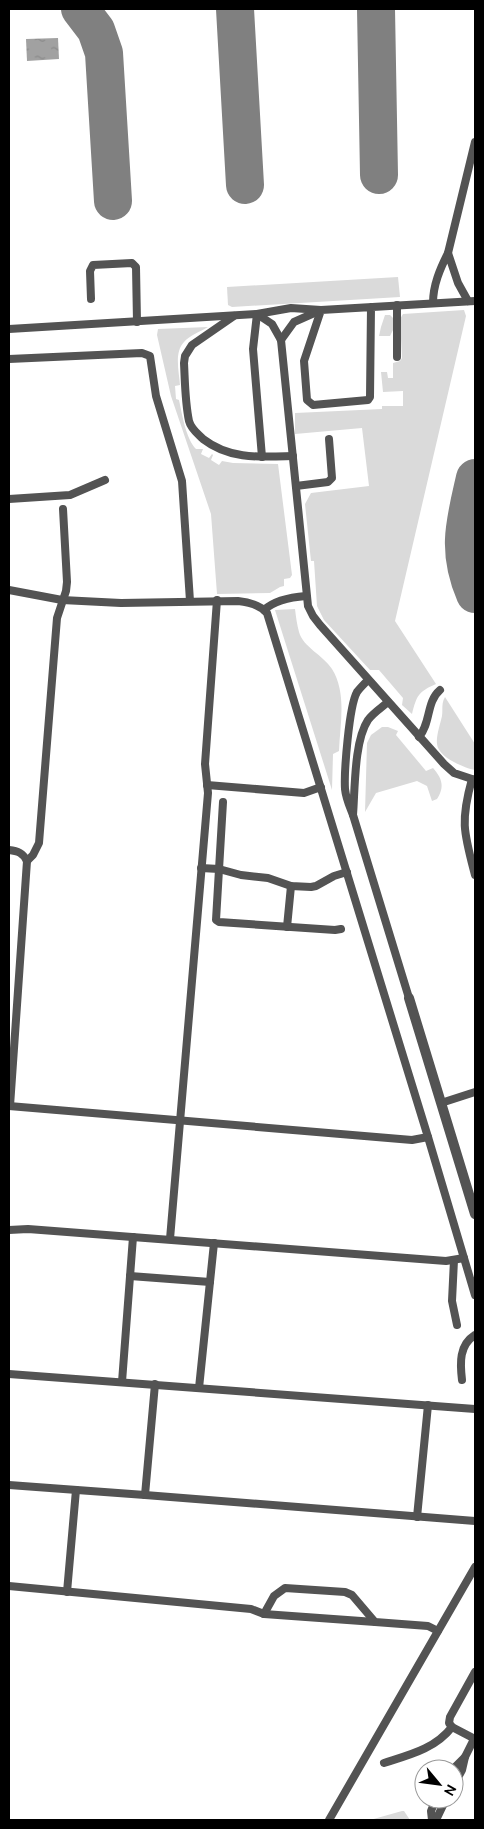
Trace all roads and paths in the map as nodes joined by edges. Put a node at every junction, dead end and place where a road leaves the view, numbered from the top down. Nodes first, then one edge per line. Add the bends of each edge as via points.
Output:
1 (475, 142) edge
2 (448, 252) junction
3 (91, 299) dead end
4 (472, 301) edge
5 (433, 303) junction
6 (397, 305) junction
7 (371, 307) junction
8 (321, 310) junction
9 (257, 314) junction
10 (235, 315) junction
11 (137, 322) junction
12 (9, 329) edge
13 (282, 340) junction
14 (397, 357) dead end
15 (9, 359) edge
16 (329, 439) dead end
17 (293, 456) junction
18 (262, 457) junction
19 (105, 480) dead end
20 (296, 486) junction
21 (9, 499) edge
22 (63, 509) dead end
23 (9, 590) edge
24 (306, 596) junction
25 (62, 600) junction
26 (217, 600) junction
27 (190, 601) junction
28 (264, 610) junction
29 (368, 680) junction
30 (440, 690) dead end
31 (388, 702) junction
32 (419, 737) junction
33 (474, 780) edge
34 (207, 785) junction
35 (321, 787) junction
36 (223, 802) dead end
37 (353, 816) junction
38 (9, 850) edge
39 (27, 861) junction
40 (202, 868) junction
41 (218, 869) junction
42 (347, 872) junction
43 (475, 875) edge
44 (291, 886) junction
45 (287, 927) junction
46 (341, 929) dead end
47 (409, 998) joint
48 (475, 1092) edge
49 (441, 1103) junction
50 (9, 1106) edge
51 (180, 1120) junction
52 (428, 1137) junction
53 (475, 1214) edge
54 (9, 1230) edge
55 (133, 1237) junction
56 (170, 1239) junction
57 (214, 1243) junction
58 (464, 1258) junction
59 (454, 1260) junction
60 (130, 1276) junction
61 (210, 1282) junction
62 (475, 1295) edge
63 (457, 1325) dead end
64 (475, 1336) edge
65 (9, 1374) edge
66 (462, 1380) dead end
67 (122, 1382) junction
68 (155, 1384) junction
69 (199, 1388) junction
70 (428, 1406) junction
71 (475, 1409) edge
72 (9, 1485) edge
73 (76, 1490) junction
74 (145, 1494) junction
75 (417, 1516) junction
76 (475, 1522) edge
77 (475, 1567) edge
78 (9, 1586) edge
79 (67, 1592) junction
80 (264, 1614) junction
81 (375, 1622) junction
82 (438, 1631) junction
83 (475, 1672) edge
84 (452, 1727) junction
85 (475, 1739) edge
86 (465, 1757) joint
87 (464, 1761) edge
88 (384, 1763) dead end
89 (440, 1809) edge
90 (329, 1820) edge
91 (434, 1820) edge

1 - 2 lane
2 - 4 lane via 458,283
2 - 5 lane via 436,280
3 - 11 lane via 90,271 93,265 132,263 136,267
4 - 5 lane
5 - 6 lane
6 - 7 lane
6 - 14 lane
7 - 8 lane
7 - 8 lane via 370,397 368,400 312,405 307,400 304,361
8 - 9 lane via 291,308
8 - 13 lane via 294,322
9 - 10 lane
9 - 13 lane via 272,324
9 - 18 lane via 253,349
10 - 11 lane
10 - 18 lane via 192,345 184,356 190,421 198,435 207,442 239,456
11 - 12 lane
13 - 17 lane
15 - 27 lane via 142,353 150,356 156,396 182,481
16 - 20 lane via 332,478 328,482
17 - 18 lane
17 - 20 lane
19 - 21 lane via 70,495
20 - 24 lane
22 - 25 lane via 67,578
23 - 25 lane
24 - 28 lane via 273,603
24 - 29 lane via 313,616
25 - 27 lane via 121,603
25 - 39 lane via 57,618 39,843
26 - 27 lane
26 - 28 lane via 245,602
26 - 34 lane via 205,764
28 - 35 lane via 269,617
29 - 31 lane
29 - 37 lane via 357,693 349,721 345,788
30 - 32 lane via 431,704 427,724
31 - 32 lane
31 - 37 lane via 368,721 362,732
32 - 33 lane via 454,773
33 - 43 lane via 463,816 464,835
34 - 35 lane via 304,793
34 - 40 lane
35 - 42 lane
36 - 41 lane
37 - 47 lane
38 - 39 lane via 19,852
39 - 50 lane
40 - 41 lane
40 - 51 lane
41 - 44 lane
41 - 45 lane via 216,920
42 - 44 lane via 332,876 316,886
42 - 52 lane
44 - 45 lane
45 - 46 lane
47 - 49 street
48 - 49 lane
49 - 53 street
50 - 51 lane
51 - 52 lane via 412,1140
51 - 56 lane
52 - 58 lane
54 - 55 lane
55 - 56 lane
55 - 60 lane
56 - 57 lane
57 - 59 lane
57 - 61 lane
58 - 59 lane
58 - 62 lane
59 - 63 lane via 452,1301
60 - 61 lane
60 - 67 lane
61 - 69 lane
64 - 66 lane via 463,1349 460,1362
65 - 67 lane
67 - 68 lane
68 - 69 lane
68 - 74 lane
69 - 70 lane
70 - 71 lane
70 - 75 lane
72 - 73 lane
73 - 74 lane
73 - 79 lane
74 - 75 lane
75 - 76 lane
77 - 82 lane
78 - 79 lane
79 - 80 lane via 251,1609
80 - 81 lane
80 - 81 lane via 274,1596 285,1588 345,1592 352,1595
81 - 82 lane via 428,1626
82 - 90 lane
83 - 84 lane via 450,1717
84 - 85 lane
84 - 88 lane via 435,1744
85 - 86 lane
86 - 87 lane
89 - 91 lane

